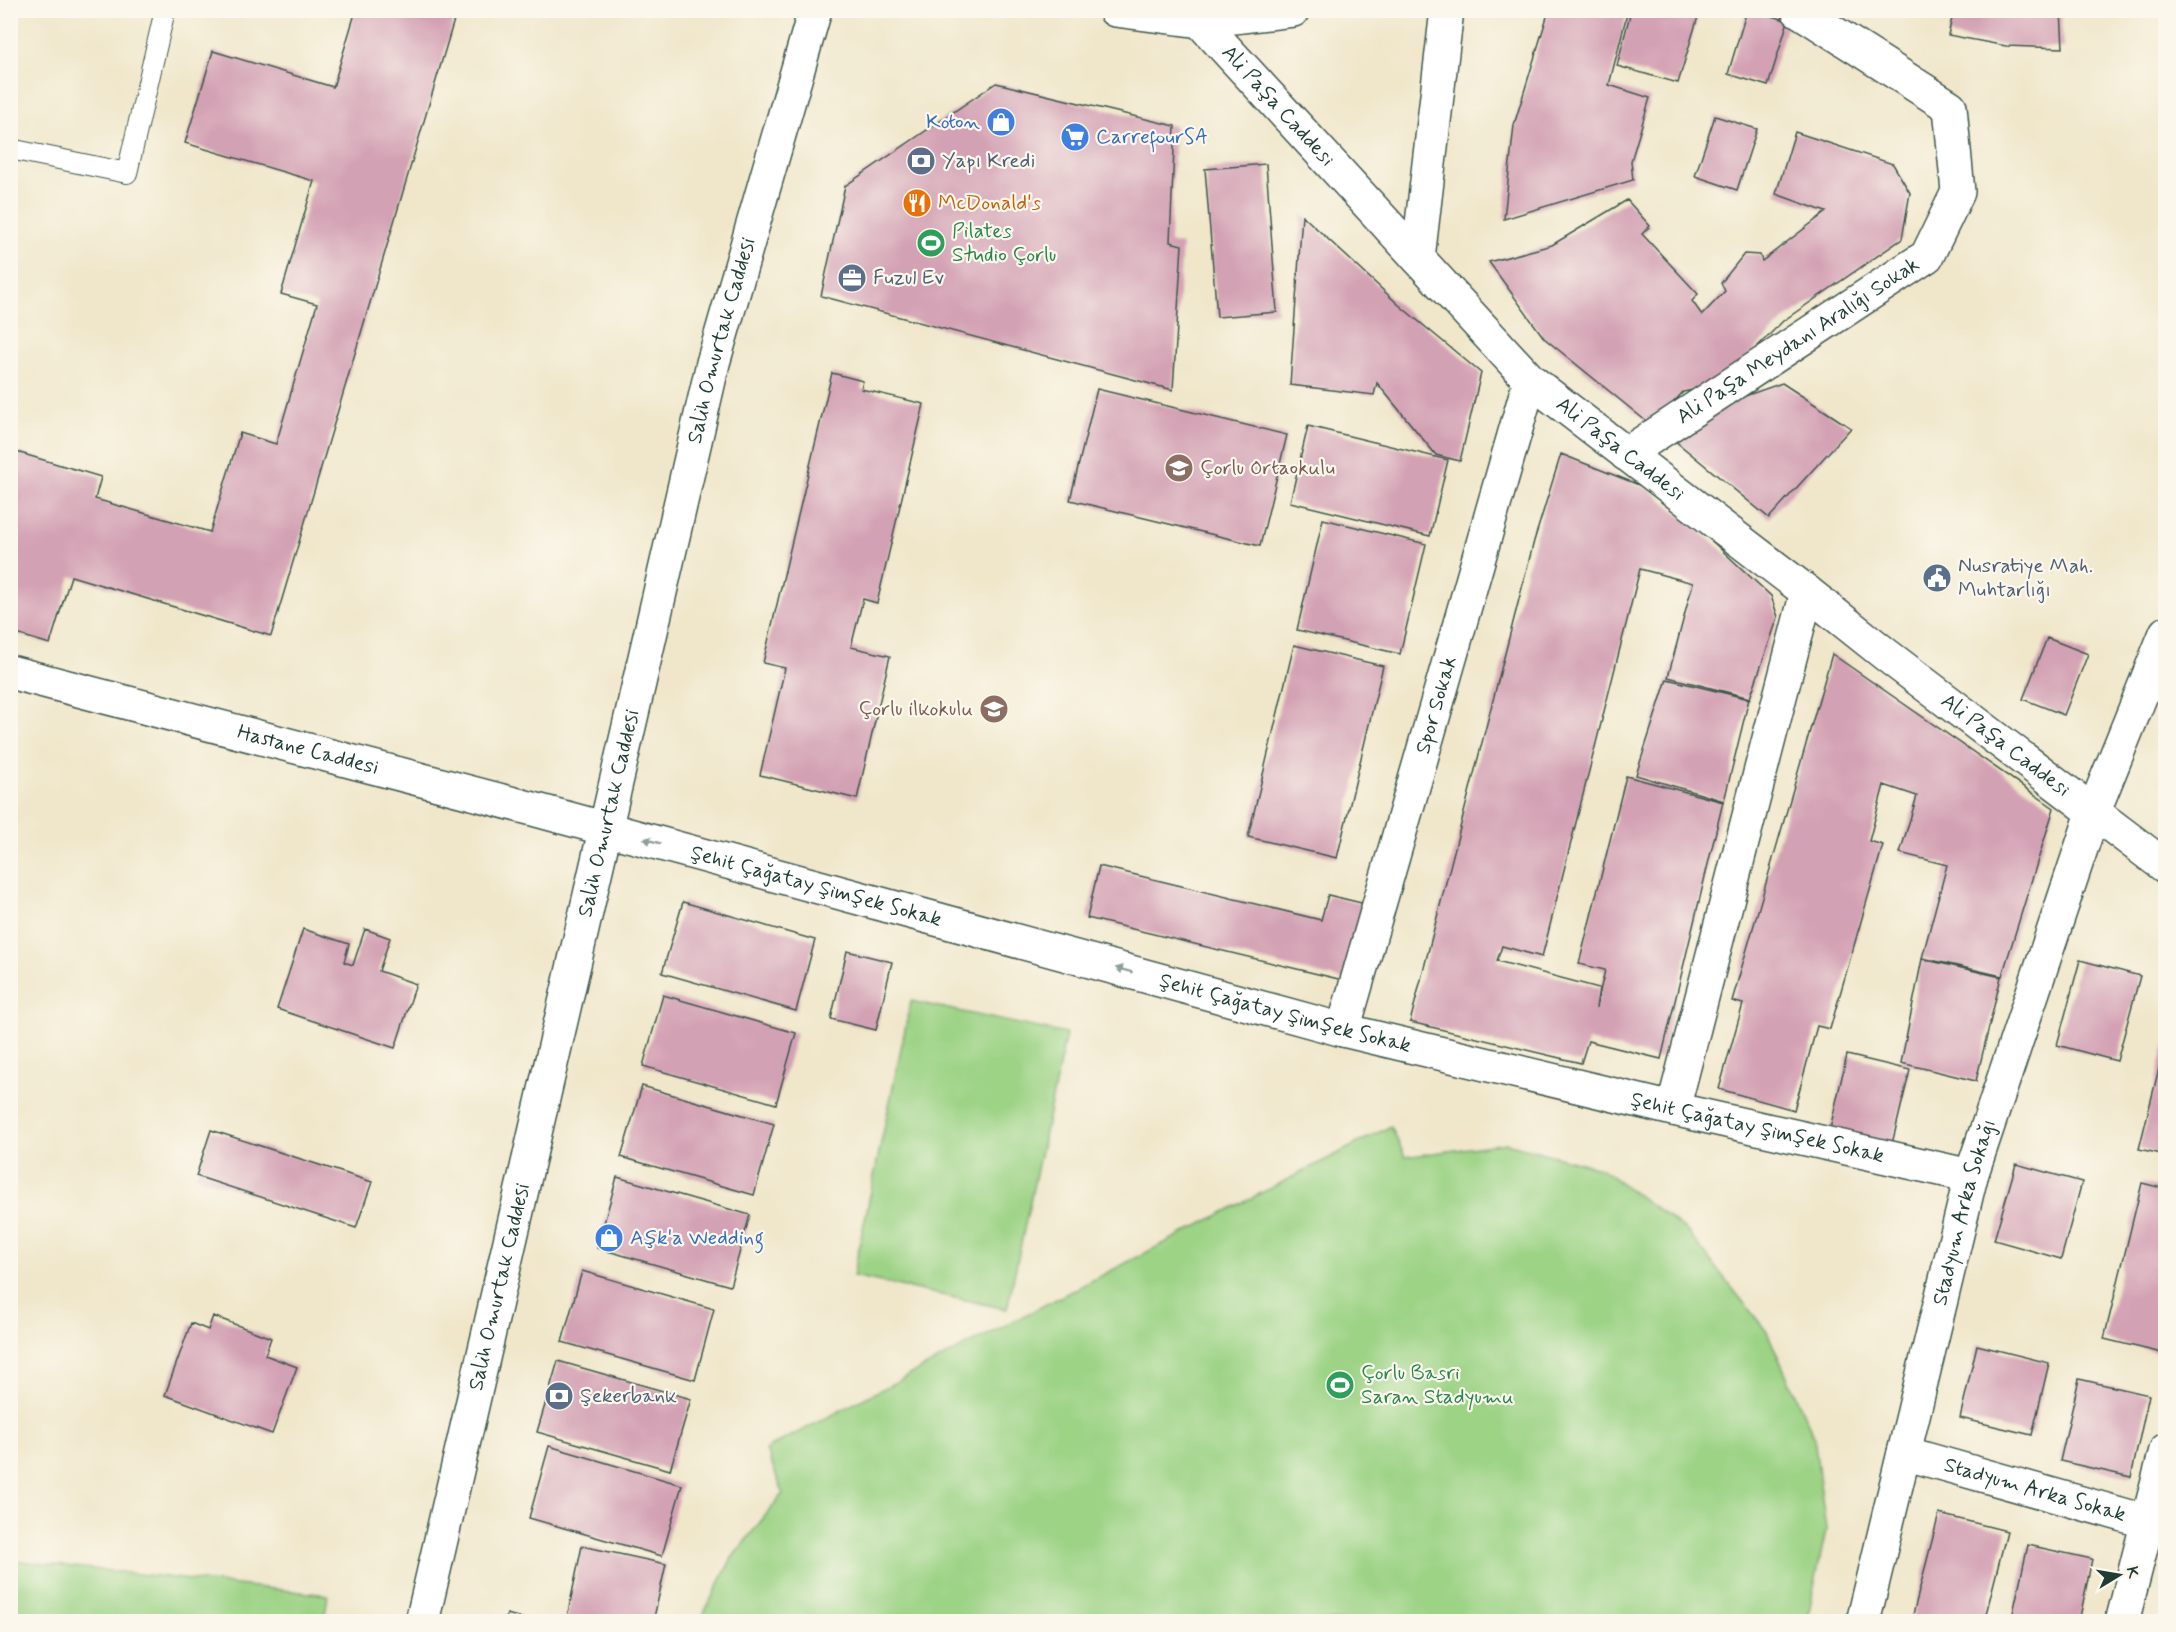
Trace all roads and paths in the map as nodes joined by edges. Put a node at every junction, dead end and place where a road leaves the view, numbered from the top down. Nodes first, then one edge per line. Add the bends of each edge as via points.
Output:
1 (165, 10) edge
2 (815, 10) edge
3 (1115, 10) edge
4 (1293, 10) edge
5 (1447, 10) edge
6 (1798, 10) edge
7 (1200, 21) junction
8 (10, 149) edge
9 (1418, 258) junction
10 (1530, 380) junction
11 (1626, 454) junction
12 (1807, 592) junction
13 (2166, 633) edge
14 (10, 672) edge
15 (2093, 813) junction
16 (605, 829) junction
17 (2166, 867) edge
18 (1342, 1030) junction
19 (1673, 1109) junction
20 (1971, 1176) junction
21 (2166, 1450) edge
22 (1904, 1453) junction
23 (2156, 1524) edge
24 (422, 1622) edge
25 (1863, 1622) edge
26 (2122, 1622) edge

1 - 8 lane via 127,173
2 - 16 street, Salih Omurtak Caddesi via 713,363
3 - 7 street
4 - 7 street
5 - 9 street
6 - 11 street, Ali Paşa Meydanı Aralığı Sokak via 1950,107 1959,192 1927,256
7 - 9 street, Ali Paşa Caddesi
9 - 10 street, Ali Paşa Caddesi
10 - 11 street, Ali Paşa Caddesi
10 - 18 street, Spor Sokak
11 - 12 street, Ali Paşa Caddesi
12 - 15 street, Ali Paşa Caddesi
12 - 19 street
13 - 15 street, Stadyum Arka Sokağı
14 - 16 street, Hastane Caddesi
15 - 17 street, Ali Paşa Caddesi
15 - 20 street, Stadyum Arka Sokağı
18 -> 16 street, Şehit Çağatay Şimşek Sokak
16 - 24 street, Salih Omurtak Caddesi
18 - 19 street, Şehit Çağatay Şimşek Sokak
19 - 20 street, Şehit Çağatay Şimşek Sokak
20 - 22 street, Stadyum Arka Sokağı
21 - 23 street
22 - 23 street, Stadyum Arka Sokak
22 - 25 street, Stadyum Arka Sokağı
23 - 26 street

